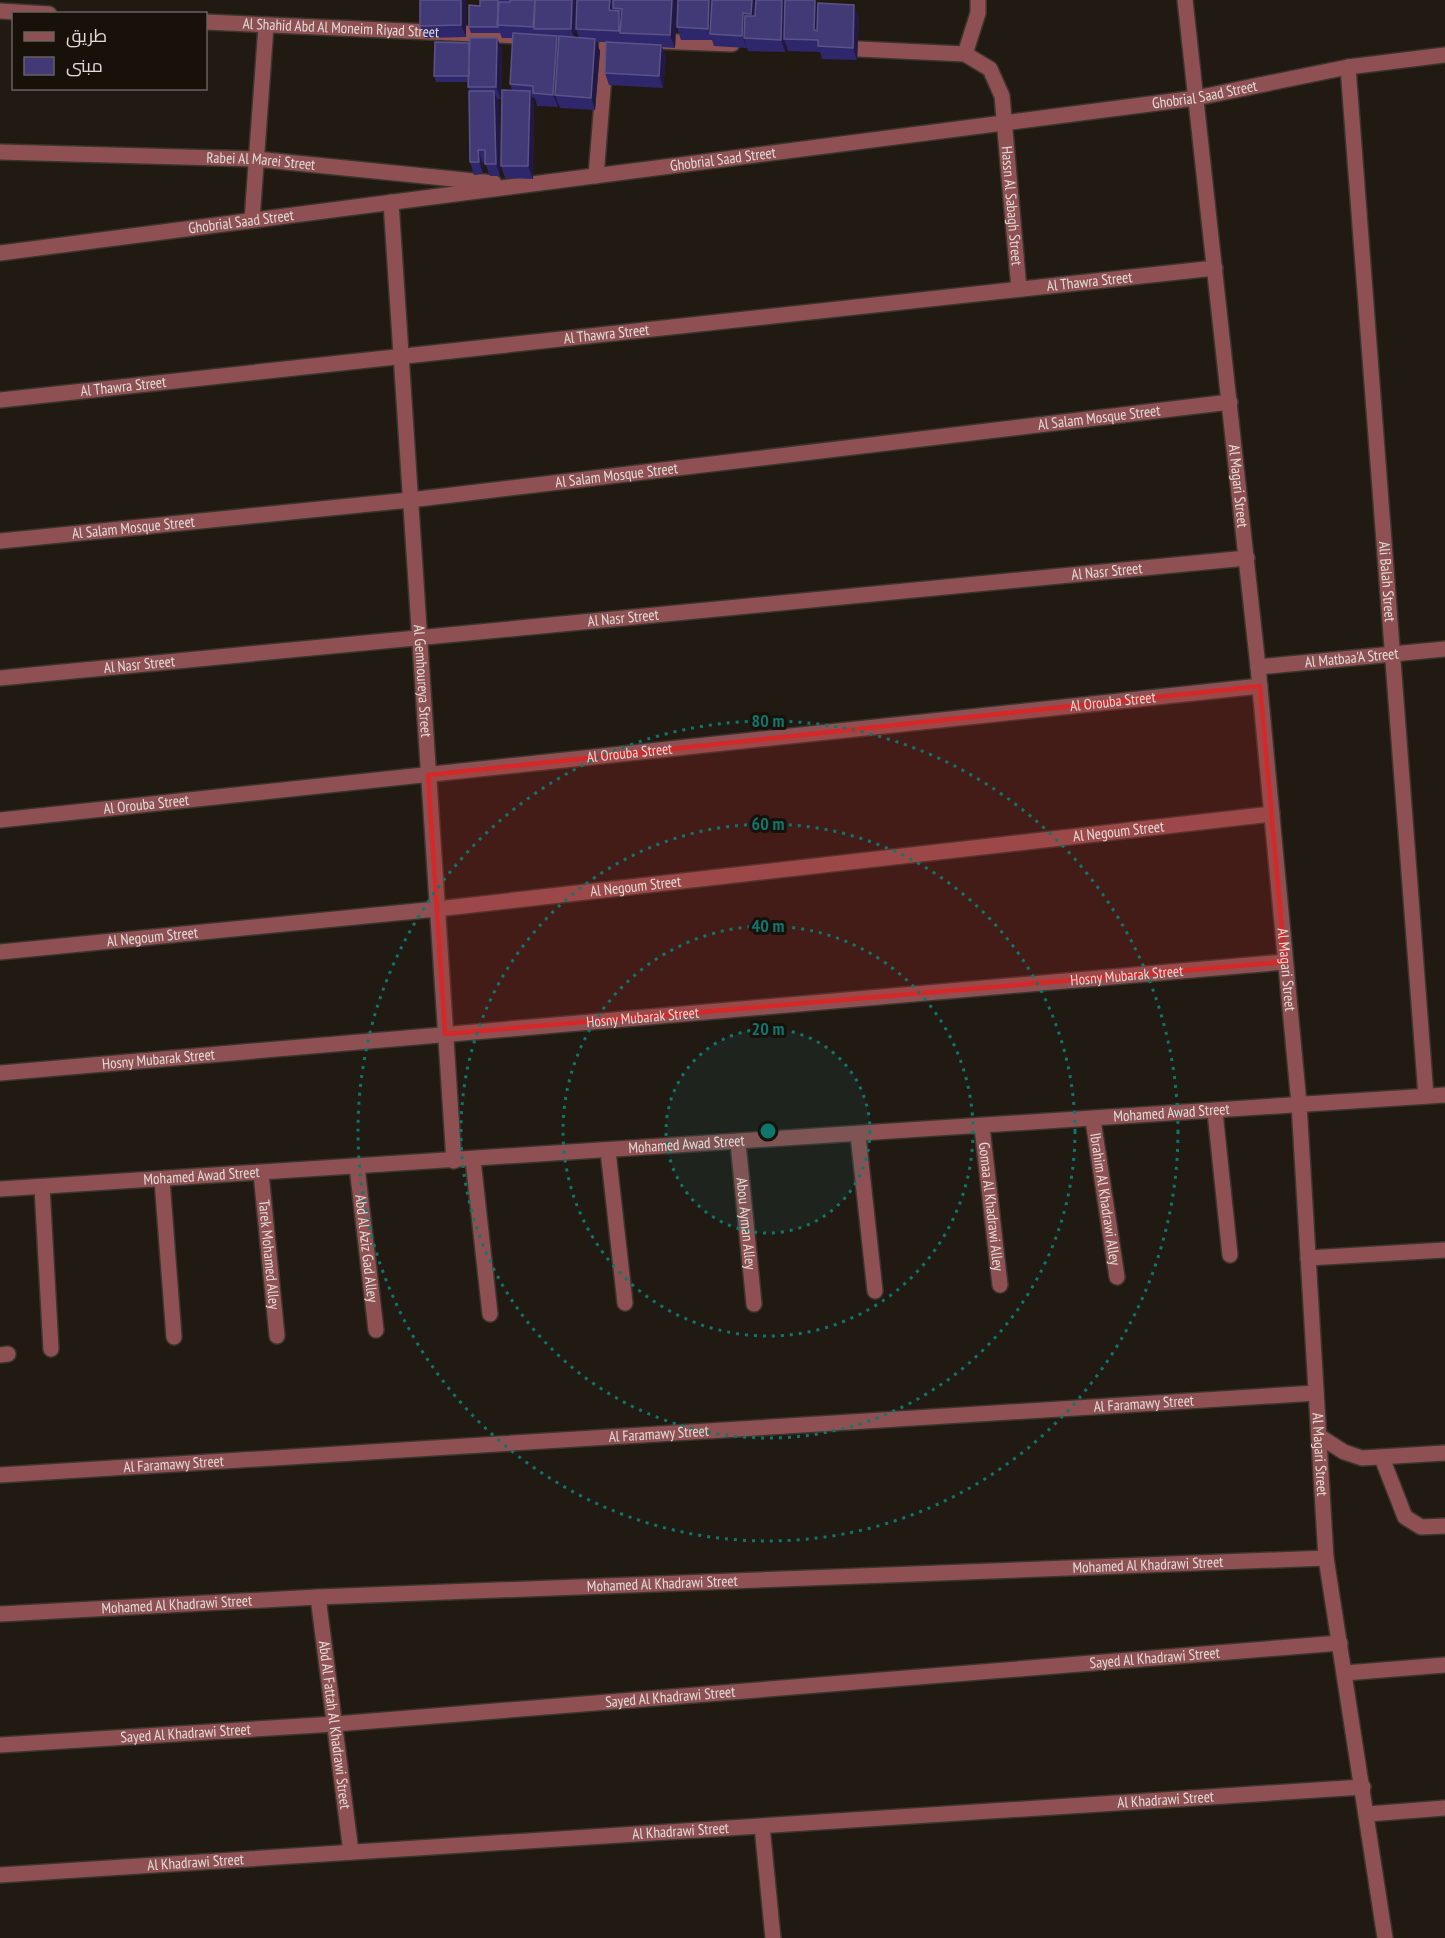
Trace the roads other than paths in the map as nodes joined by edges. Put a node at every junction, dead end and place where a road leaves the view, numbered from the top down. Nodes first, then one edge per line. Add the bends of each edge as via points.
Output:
1 (978, 0) edge
2 (1185, 0) edge
3 (0, 11) edge
4 (16, 12) edge
5 (207, 22) edge
6 (266, 26) junction
7 (536, 36) edge
8 (607, 39) edge
9 (643, 41) edge
10 (750, 45) edge
11 (822, 48) edge
12 (966, 54) junction
13 (1445, 55) edge
14 (1348, 67) junction
15 (1196, 98) junction
16 (1005, 123) junction
17 (0, 152) edge
18 (256, 159) junction
19 (596, 176) junction
20 (520, 186) junction
21 (391, 202) junction
22 (252, 220) junction
23 (0, 253) edge
24 (1215, 268) junction
25 (1019, 289) junction
26 (400, 357) junction
27 (0, 400) edge
28 (1230, 402) junction
29 (410, 500) junction
30 (0, 541) edge
31 (1247, 558) junction
32 (419, 638) junction
33 (1445, 649) edge
34 (1391, 653) junction
35 (1258, 667) junction
36 (0, 678) edge
37 (1260, 686) junction
38 (428, 775) junction
39 (1272, 814) junction
40 (0, 820) edge
41 (437, 909) junction
42 (0, 952) edge
43 (1286, 962) junction
44 (445, 1034) junction
45 (0, 1073) edge
46 (1445, 1095) edge
47 (1426, 1096) junction
48 (1299, 1104) junction
49 (1215, 1112) junction
50 (1093, 1120) junction
51 (982, 1127) junction
52 (858, 1135) junction
53 (738, 1143) junction
54 (608, 1151) junction
55 (473, 1160) junction
56 (454, 1161) junction
57 (357, 1167) junction
58 (261, 1173) junction
59 (162, 1180) junction
60 (42, 1187) junction
61 (0, 1189) edge
62 (1445, 1250) edge
63 (1230, 1255) dead end
64 (1308, 1258) junction
65 (1117, 1278) dead end
66 (1000, 1285) dead end
67 (876, 1291) dead end
68 (625, 1303) dead end
69 (754, 1304) dead end
70 (490, 1314) dead end
71 (376, 1330) dead end
72 (277, 1336) dead end
73 (174, 1337) dead end
74 (51, 1349) dead end
75 (1316, 1393) junction
76 (1319, 1436) junction
77 (1445, 1453) edge
78 (1382, 1458) junction
79 (0, 1475) edge
80 (1445, 1527) edge
81 (1326, 1558) junction
82 (318, 1597) junction
83 (0, 1614) edge
84 (1340, 1643) junction
85 (1445, 1665) edge
86 (1345, 1673) junction
87 (335, 1724) junction
88 (0, 1745) edge
89 (1363, 1787) junction
90 (1445, 1808) edge
91 (1368, 1814) junction
92 (762, 1826) junction
93 (351, 1852) junction
94 (0, 1875) edge
95 (773, 1938) edge
96 (1385, 1938) edge

1 - 12 street
2 - 15 street, Al Magari Street
3 - 4 street
5 - 6 street, Al Shahid Abd Al Moneim Riyad Street
6 - 7 street, Al Shahid Abd Al Moneim Riyad Street
6 - 18 street
8 - 19 street
9 - 10 street
11 - 12 street
12 - 16 street via 990,69 998,82
13 - 14 street, Ghobrial Saad Street
14 - 15 street, Ghobrial Saad Street
14 - 34 street, Ali Balah Street
15 - 16 street, Ghobrial Saad Street
15 - 24 street, Al Magari Street
16 - 19 street, Ghobrial Saad Street
16 - 25 street, Hassn Al Sabagh Street
17 - 18 street, Rabei Al Marei Street
18 - 20 street, Rabei Al Marei Street
18 - 22 street
19 - 20 street, Ghobrial Saad Street
20 - 21 street, Ghobrial Saad Street
21 - 22 street, Ghobrial Saad Street
21 - 26 street, Al Gemhoureya Street
22 - 23 street, Ghobrial Saad Street
24 - 25 street, Al Thawra Street
24 - 28 street, Al Magari Street
25 - 26 street, Al Thawra Street
26 - 27 street, Al Thawra Street
26 - 29 street, Al Gemhoureya Street
28 - 29 street, Al Salam Mosque Street
28 - 31 street, Al Magari Street
29 - 30 street, Al Salam Mosque Street
29 - 32 street, Al Gemhoureya Street
31 - 32 street, Al Nasr Street
31 - 35 street, Al Magari Street
32 - 36 street, Al Nasr Street
32 - 38 street, Al Gemhoureya Street
33 - 34 street, Al Matbaa'A Street
34 - 35 street, Al Matbaa'A Street
34 - 47 street, Ali Balah Street
35 - 37 street, Al Magari Street
37 - 38 street, Al Orouba Street
37 - 39 street, Al Magari Street
38 - 40 street, Al Orouba Street
38 - 41 street, Al Gemhoureya Street
39 - 41 street, Al Negoum Street
39 - 43 street, Al Magari Street
41 - 42 street, Al Negoum Street
41 - 44 street, Al Gemhoureya Street
43 - 44 street, Hosny Mubarak Street
43 - 48 street, Al Magari Street
44 - 45 street, Hosny Mubarak Street
44 - 56 street, Al Gemhoureya Street
46 - 47 street, Mohamed Awad Street
47 - 48 street, Mohamed Awad Street
48 - 49 street, Mohamed Awad Street
48 - 64 street, Al Magari Street
49 - 50 street, Mohamed Awad Street
49 - 63 street
50 - 51 street, Mohamed Awad Street
50 - 65 street, Ibrahim Al Khadrawi Alley
51 - 52 street, Mohamed Awad Street
51 - 66 street, Gomaa Al Khadrawi Alley
52 - 53 street, Mohamed Awad Street
52 - 67 street
53 - 54 street, Mohamed Awad Street
53 - 69 street, Abou Ayman Alley
54 - 55 street, Mohamed Awad Street
54 - 68 street
55 - 56 street, Mohamed Awad Street
55 - 70 street
56 - 57 street, Mohamed Awad Street
57 - 58 street, Mohamed Awad Street
57 - 71 street, Abd Al Aziz Gad Alley
58 - 59 street, Mohamed Awad Street
58 - 72 street, Tarek Mohamed Alley
59 - 60 street, Mohamed Awad Street
59 - 73 street
60 - 61 street, Mohamed Awad Street
60 - 74 street
62 - 64 street
64 - 75 street, Al Magari Street
75 - 76 street, Al Magari Street
75 - 79 street, Al Faramawy Street
76 - 78 street via 1353,1456
76 - 81 street, Al Magari Street
77 - 78 street
78 - 80 street via 1405,1517 1421,1527
81 - 82 street, Mohamed Al Khadrawi Street
81 - 84 street, Al Magari Street
82 - 83 street, Mohamed Al Khadrawi Street
82 - 87 street, Abd Al Fattah Al Khadrawi Street
84 - 86 street, Al Magari Street
84 - 87 street, Sayed Al Khadrawi Street
85 - 86 street
86 - 89 street, Al Magari Street
87 - 88 street, Sayed Al Khadrawi Street
87 - 93 street, Abd Al Fattah Al Khadrawi Street
89 - 91 street, Al Magari Street
89 - 92 street, Al Khadrawi Street
90 - 91 street
91 - 96 street, Al Magari Street
92 - 93 street, Al Khadrawi Street
92 - 95 street
93 - 94 street, Al Khadrawi Street

